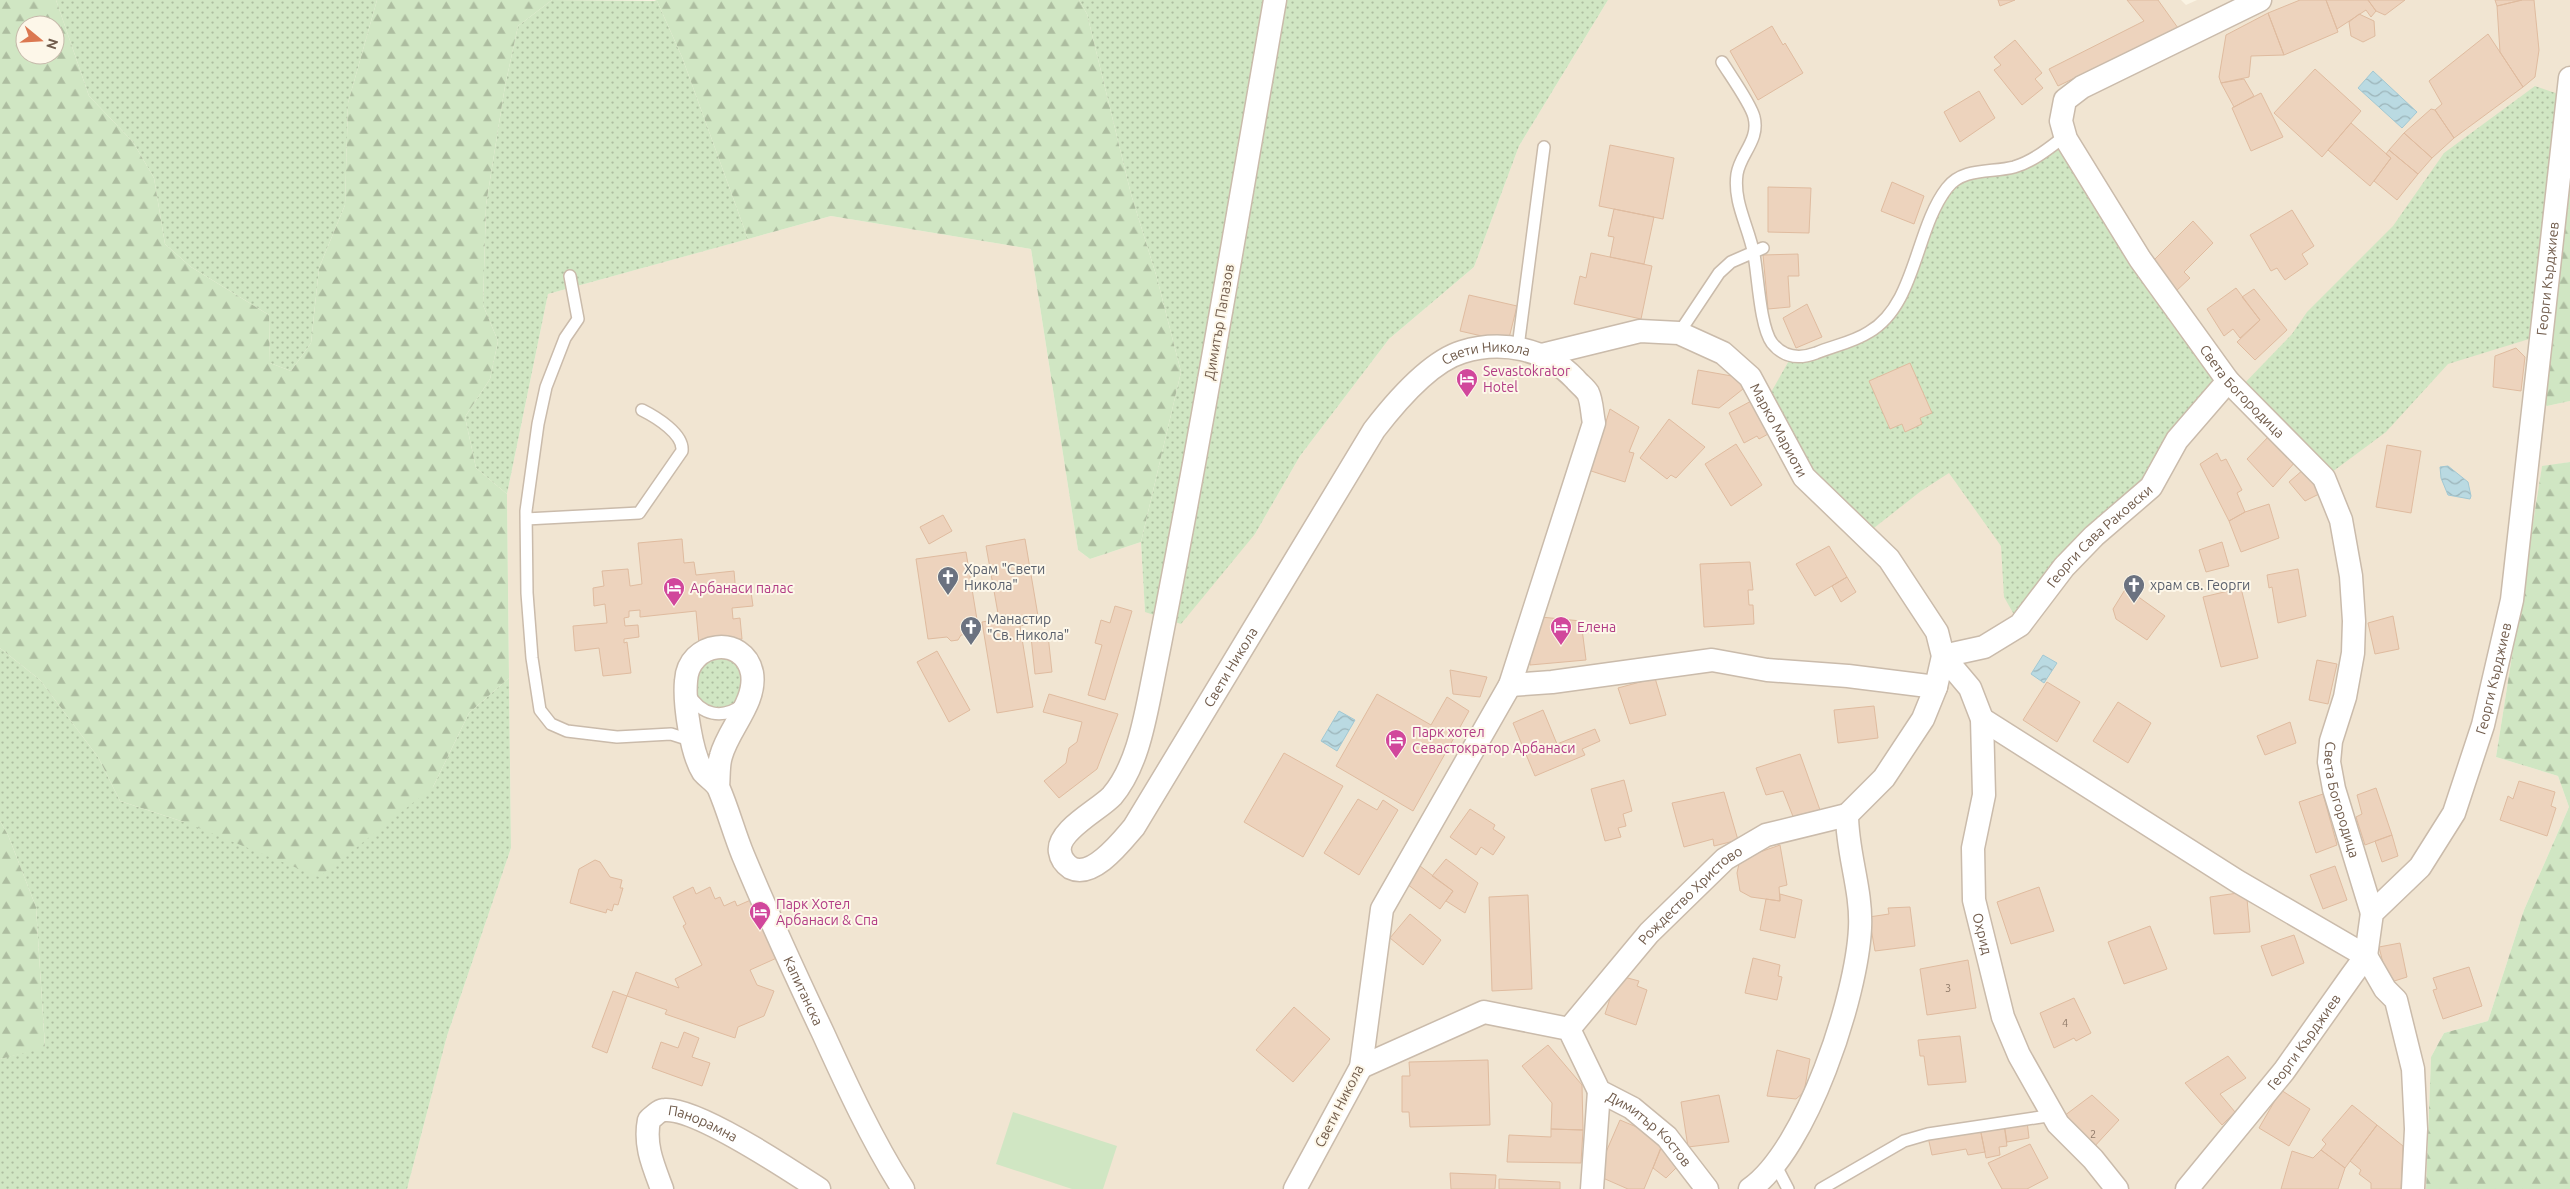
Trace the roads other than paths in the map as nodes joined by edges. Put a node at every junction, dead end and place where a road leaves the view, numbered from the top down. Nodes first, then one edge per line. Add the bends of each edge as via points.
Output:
1 (1275, 0) edge
2 (2260, 0) edge
3 (1722, 62) dead end
4 (2570, 78) edge
5 (2066, 136) junction
6 (1544, 147) dead end
7 (1758, 250) junction
8 (570, 276) dead end
9 (1679, 333) junction
10 (1518, 347) junction
11 (1542, 355) junction
12 (2228, 381) junction
13 (642, 410) dead end
14 (526, 519) junction
15 (1160, 643) joint
16 (1943, 656) junction
17 (686, 680) junction
18 (1510, 685) junction
19 (1936, 687) junction
20 (750, 693) junction
21 (1982, 719) junction
22 (693, 741) junction
23 (718, 787) junction
24 (1847, 815) junction
25 (2372, 913) junction
26 (2366, 956) junction
27 (1569, 1029) junction
28 (1361, 1067) junction
29 (1599, 1091) junction
30 (2054, 1115) junction
31 (1775, 1164) junction
32 (662, 1189) edge
33 (819, 1189) edge
34 (903, 1189) edge
35 (1295, 1189) edge
36 (1592, 1189) edge
37 (1707, 1189) edge
38 (1750, 1189) edge
39 (1788, 1189) edge
40 (1821, 1189) edge
41 (2117, 1189) edge
42 (2188, 1189) edge
43 (2413, 1189) edge

1 - 15 street, Димитър Папазов via 1184,525
2 - 5 street, Света Богородица via 2082,87 2064,100 2061,121
3 - 7 lane via 1754,116 1755,133 1737,172 1736,197
4 - 25 street, Георги Кърджиев via 2512,600 2483,725 2454,813 2420,867
5 - 7 lane via 2036,158 2013,167 1962,176 1948,187 1917,251 1900,299 1890,315 1869,332 1804,358 1791,356 1772,343 1763,319
5 - 12 street, Света Богородица via 2140,259
6 - 10 lane
7 - 9 lane via 1731,262 1719,273
8 - 14 lane via 578,319 565,338 546,387
9 - 11 street, Марко Мариоти via 1640,331
9 - 16 street, Марко Мариоти via 1723,353 1750,377 1804,477 1889,559 1937,632
10 - 11 street, Свети Никола
10 - 15 street, Свети Никола via 1461,352 1430,371 1399,398 1374,430 1134,827 1111,853 1089,868 1073,869 1062,858 1060,841 1113,795 1128,769 1144,726
11 - 18 street, Свети Никола via 1570,374 1588,393 1594,423
12 - 16 street, Георги Сава Раковски via 2177,440 2151,487 2094,536 2064,567 2020,626 1984,647
12 - 25 street, Света Богородица via 2324,478 2341,520 2351,576 2353,653 2345,697 2331,741 2329,762 2334,789
13 - 14 lane via 652,415 683,445 639,513
14 - 22 lane via 526,593 540,710 551,724 566,731 617,737 671,734
16 - 19 street
16 - 21 street, Охрид via 1970,688
17 - 20 lane via 687,691 693,701 712,714 735,710
17 - 20 street, Капитанска via 688,670 699,654 723,647 741,655 747,662 753,680
17 - 22 street, Капитанска via 686,708
18 - 19 street via 1712,660 1768,670
18 - 28 street, Свети Никола via 1382,909
19 - 24 street via 1923,719 1884,778
20 - 23 street, Капитанска via 721,755
21 - 26 street via 2237,881
21 - 30 street, Охрид via 1984,795 1973,848 1974,900 2003,1018 2019,1055
22 - 23 street, Капитанска via 703,771
23 - 34 street, Капитанска via 743,854 840,1071
24 - 27 street, Рождество Христово via 1766,835 1725,859 1649,933
24 - 31 street via 1847,837 1857,881 1860,928 1851,985 1837,1037 1809,1105
25 - 26 street, Георги Кърджиев
26 - 42 street, Георги Кърджиев via 2284,1071
26 - 43 street via 2385,989 2396,1000 2412,1069 2416,1128
27 - 28 street via 1484,1012
27 - 29 street, Димитър Костов
28 - 35 street, Свети Никола
29 - 36 street
29 - 37 street, Димитър Костов via 1632,1108 1667,1137
30 - 40 lane via 1928,1134 1904,1142
30 - 41 street, Охрид via 2058,1124
31 - 38 street
31 - 39 lane
32 - 33 street, Панорамна via 648,1150 649,1120 662,1110 679,1110 763,1152

